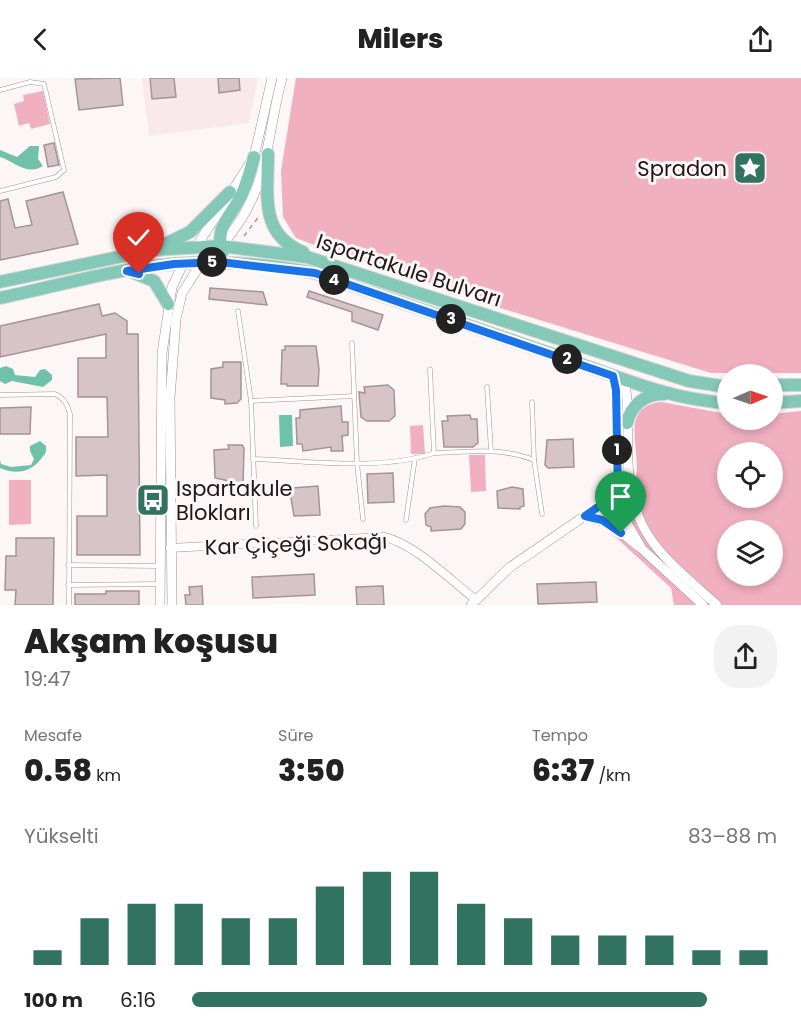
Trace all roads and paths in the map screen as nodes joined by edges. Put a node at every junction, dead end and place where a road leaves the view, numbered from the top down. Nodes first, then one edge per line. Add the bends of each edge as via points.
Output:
1 (272, 78) edge
2 (282, 78) edge
3 (0, 90) edge
4 (268, 154) junction
5 (254, 157) junction
6 (0, 191) edge
7 (230, 192) junction
8 (262, 212) dead end
9 (244, 236) dead end
10 (221, 246) junction
11 (196, 247) junction
12 (152, 250) junction
13 (323, 261) junction
14 (202, 262) junction
15 (234, 263) junction
16 (183, 264) junction
17 (127, 271) junction
18 (0, 282) edge
19 (0, 298) edge
20 (168, 304) junction
21 (238, 311) dead end
22 (352, 343) dead end
23 (430, 369) dead end
24 (619, 371) junction
25 (801, 384) edge
26 (783, 385) edge
27 (717, 386) edge
28 (487, 387) dead end
29 (0, 395) edge
30 (354, 396) junction
31 (684, 397) junction
32 (801, 401) edge
33 (251, 402) junction
34 (532, 402) dead end
35 (717, 402) edge
36 (783, 402) edge
37 (627, 423) junction
38 (491, 451) junction
39 (434, 453) junction
40 (415, 458) junction
41 (253, 459) junction
42 (534, 460) junction
43 (357, 463) junction
44 (618, 493) junction
45 (631, 502) junction
46 (542, 514) dead end
47 (585, 516) junction
48 (363, 519) dead end
49 (406, 520) dead end
50 (256, 526) dead end
51 (159, 538) junction
52 (170, 548) junction
53 (642, 550) junction
54 (159, 562) junction
55 (68, 565) junction
56 (159, 584) junction
57 (68, 585) junction
58 (473, 602) edge
59 (69, 605) edge
60 (160, 605) edge
61 (172, 605) edge
62 (703, 605) edge
63 (717, 605) edge

1 - 5 street
2 - 4 street
3 - 6 lane via 30,82 44,84 64,170 56,177
4 - 10 street via 251,206
4 - 13 main road via 269,210 274,231 288,246
5 - 7 street
5 - 10 main road via 241,196 221,229
7 - 11 street
7 - 12 main road via 190,232
8 - 9 path
10 - 11 main road, Ispartakule Bulvarı
10 - 13 main road, Ispartakule Bulvarı
10 - 14 main road
10 - 15 main road
11 - 12 main road, Ispartakule Bulvarı
11 - 16 main road
12 - 18 main road, Ispartakule Bulvarı
13 - 24 main road, Ispartakule Bulvarı
14 - 15 main road, Ispartakule Bulvarı
14 - 16 main road, Ispartakule Bulvarı
14 - 52 street via 182,293 176,319 170,398
15 - 24 main road, Ispartakule Bulvarı via 315,273
16 - 17 main road, Ispartakule Bulvarı
16 - 20 street
17 - 19 main road, Ispartakule Bulvarı
17 - 20 main road via 148,276
20 - 51 street via 161,376
21 - 33 lane
22 - 30 lane
23 - 39 lane
24 - 27 main road, Ispartakule Bulvarı
24 - 31 main road, Ispartakule Bulvarı
24 - 37 street
24 - 44 street
25 - 26 main road
28 - 38 lane
29 - 55 lane via 55,394 67,404
30 - 33 lane
30 - 43 lane
31 - 35 main road, Ispartakule Bulvarı
31 - 37 main road via 652,394 632,409
32 - 36 main road
33 - 41 lane
34 - 42 lane
37 - 45 street
38 - 39 lane
38 - 42 lane via 517,453
39 - 40 lane
40 - 43 lane
40 - 49 lane
41 - 43 lane
41 - 50 lane
42 - 46 lane
43 - 48 lane
44 - 45 street
44 - 47 street
44 - 53 street via 627,523
45 - 63 street via 655,547
47 - 53 street via 611,525
47 - 58 street via 509,568
51 - 52 street
51 - 54 street
52 - 54 street
52 - 58 street, Kar Çiçeği Sokağı via 396,539
52 - 61 street
53 - 62 street
54 - 55 lane
54 - 56 street
55 - 57 lane
56 - 57 lane
56 - 60 street
57 - 59 lane

